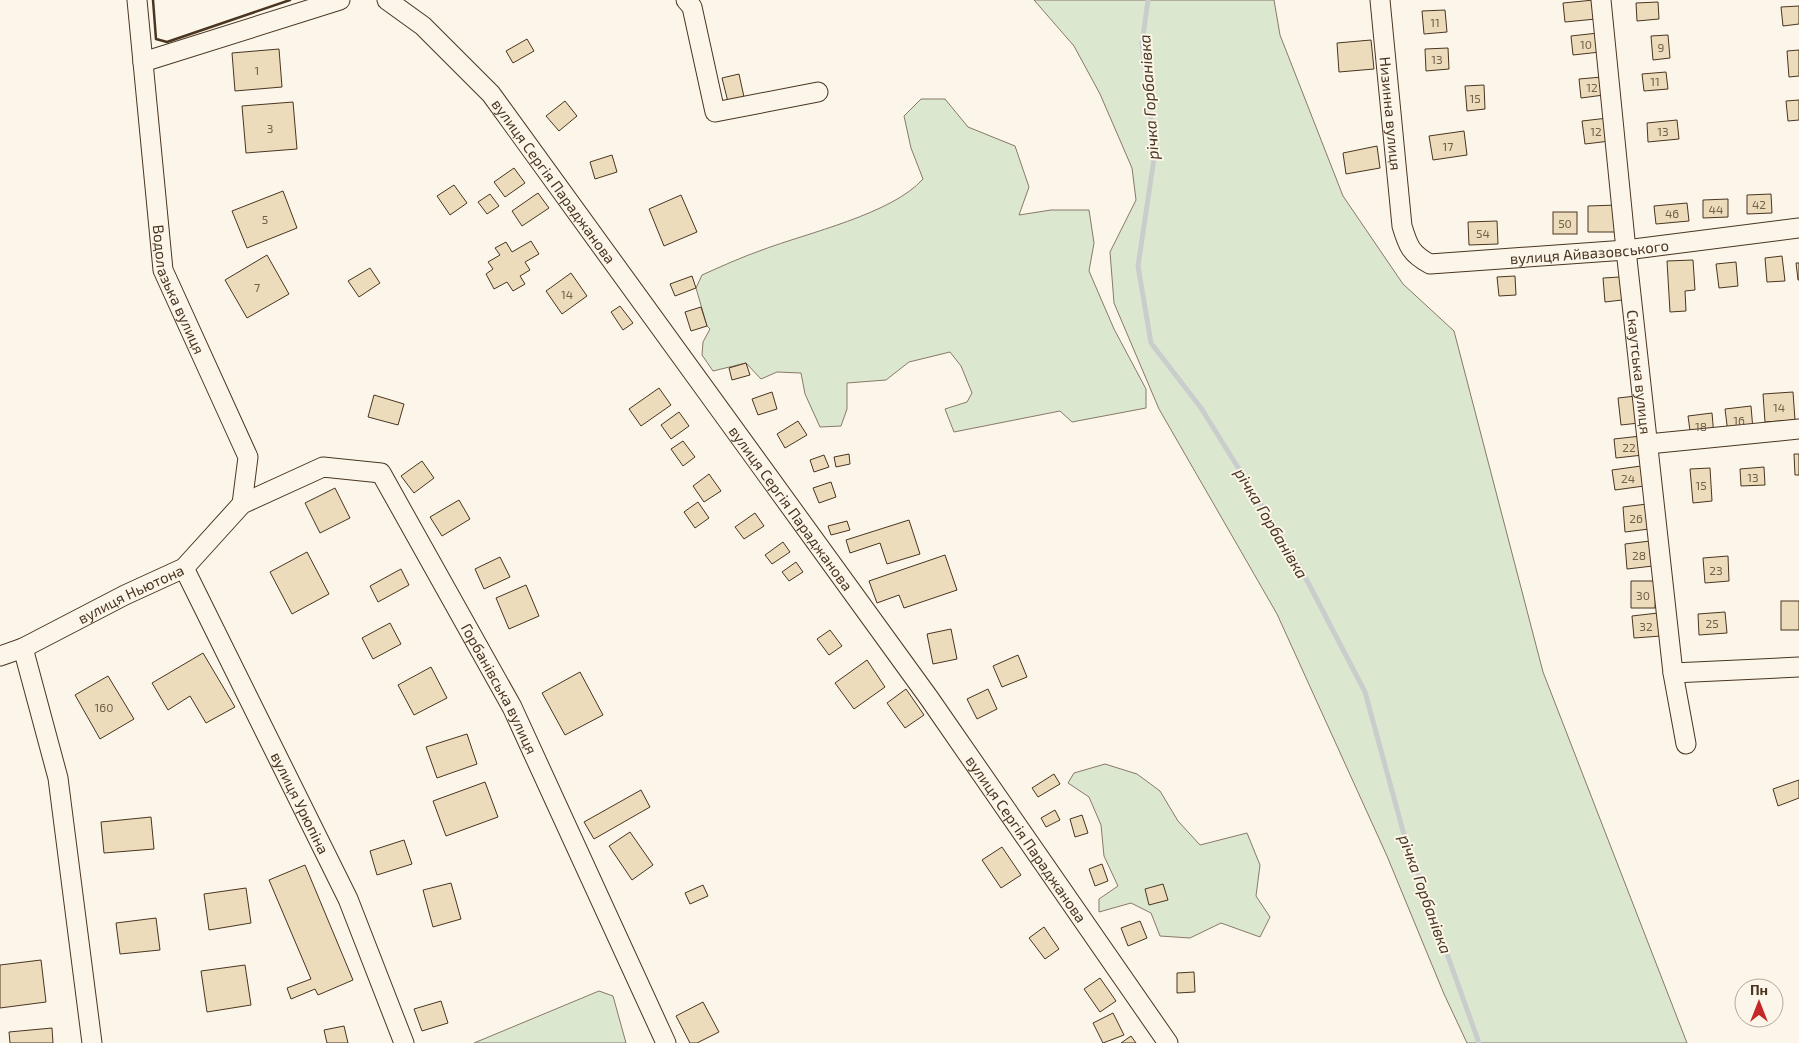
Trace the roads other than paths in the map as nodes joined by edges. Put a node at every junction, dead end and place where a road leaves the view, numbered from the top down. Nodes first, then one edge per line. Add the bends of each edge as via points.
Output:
1 (137, 0) edge
2 (340, 0) edge
3 (387, 0) edge
4 (686, 0) edge
5 (1380, 0) edge
6 (1601, 0) edge
7 (144, 62) junction
8 (818, 92) dead end
9 (1402, 226) joint
10 (1799, 228) edge
11 (1626, 250) junction
12 (1799, 429) edge
13 (1648, 444) junction
14 (242, 504) junction
15 (184, 568) junction
16 (22, 648) junction
17 (0, 656) edge
18 (1799, 667) edge
19 (1673, 673) junction
20 (1686, 744) dead end
21 (92, 1043) edge
22 (404, 1043) edge
23 (666, 1043) edge
24 (1168, 1043) edge

1 - 7 street, Водолазька вулиця
2 - 7 street
3 - 24 street, вулиця Сергія Параджанова via 423,26 491,94 929,698
4 - 8 street via 692,7 715,112
5 - 9 street, Низинна вулиця
6 - 11 street, Скаутська вулиця
7 - 14 street, Водолазька вулиця via 163,270 248,457
9 - 11 street, вулиця Айвазовського via 1415,256 1430,264
10 - 11 street, вулиця Айвазовського
11 - 13 street, Скаутська вулиця
12 - 13 street
13 - 19 street, Скаутська вулиця
14 - 15 street, вулиця Ньютона
14 - 23 street, Горбанівська вулиця via 322,467 381,473 512,707
15 - 16 street, вулиця Ньютона
15 - 22 street, вулиця Урюпіна via 348,900
16 - 17 street, вулиця Ньютона
16 - 21 street via 58,778
18 - 19 street
19 - 20 street, Скаутська вулиця

